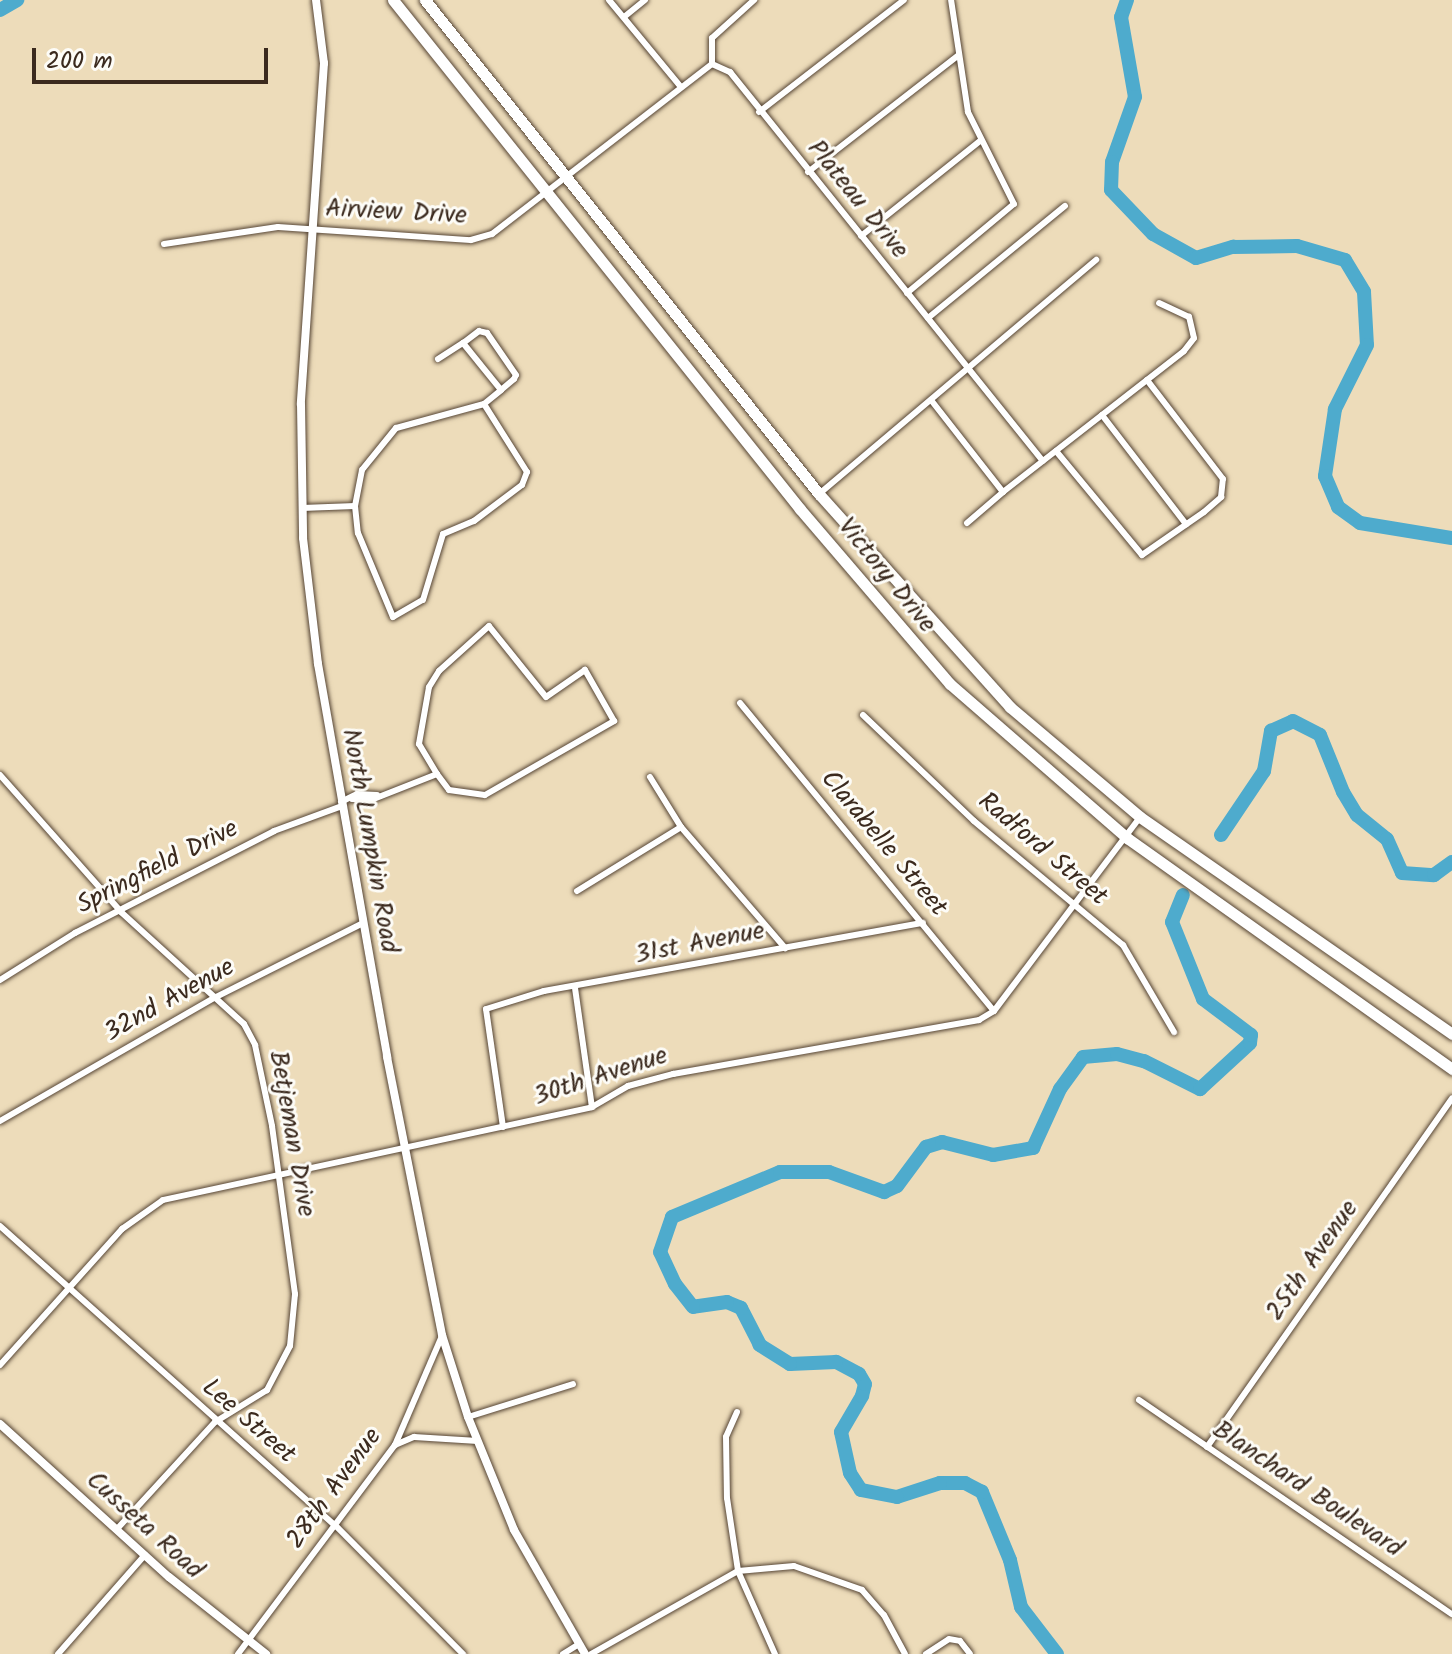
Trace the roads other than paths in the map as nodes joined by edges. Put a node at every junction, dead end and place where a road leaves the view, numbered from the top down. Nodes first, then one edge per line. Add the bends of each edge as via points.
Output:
1 (316, 0) edge
2 (393, 0) edge
3 (425, 0) edge
4 (609, 0) edge
5 (645, 0) edge
6 (754, 0) edge
7 (904, 0) edge
8 (951, 0) edge
9 (624, 17) junction
10 (959, 55) junction
11 (712, 64) junction
12 (681, 87) junction
13 (759, 112) junction
14 (980, 141) junction
15 (808, 172) junction
16 (567, 175) junction
17 (548, 190) junction
18 (1065, 206) dead end
19 (313, 229) junction
20 (861, 236) junction
21 (164, 244) dead end
22 (1096, 260) dead end
23 (907, 293) junction
24 (1159, 303) dead end
25 (928, 318) junction
26 (463, 343) junction
27 (438, 359) dead end
28 (969, 368) junction
29 (1147, 380) junction
30 (501, 390) junction
31 (931, 400) junction
32 (484, 404) junction
33 (1102, 415) junction
34 (1056, 451) junction
35 (1043, 461) junction
36 (1003, 492) junction
37 (819, 494) junction
38 (355, 506) junction
39 (302, 508) junction
40 (800, 509) junction
41 (967, 523) dead end
42 (1186, 524) junction
43 (740, 703) dead end
44 (863, 715) dead end
45 (437, 774) junction
46 (0, 775) edge
47 (650, 777) dead end
48 (341, 804) junction
49 (1140, 817) junction
50 (681, 827) junction
51 (1127, 838) junction
52 (577, 891) dead end
53 (1077, 904) junction
54 (121, 912) junction
55 (363, 923) junction
56 (923, 923) junction
57 (785, 948) junction
58 (0, 980) edge
59 (575, 988) junction
60 (216, 997) junction
61 (994, 1011) junction
62 (1174, 1032) dead end
63 (1452, 1034) edge
64 (1452, 1069) edge
65 (1452, 1099) edge
66 (592, 1107) junction
67 (0, 1121) edge
68 (503, 1127) junction
69 (404, 1150) junction
70 (279, 1176) junction
71 (0, 1226) edge
72 (70, 1286) junction
73 (442, 1335) junction
74 (0, 1365) edge
75 (573, 1384) dead end
76 (1139, 1400) dead end
77 (737, 1412) dead end
78 (468, 1417) junction
79 (215, 1422) junction
80 (0, 1425) edge
81 (478, 1441) junction
82 (395, 1445) junction
83 (1207, 1447) junction
84 (335, 1525) junction
85 (117, 1529) junction
86 (145, 1555) junction
87 (738, 1571) junction
88 (1452, 1614) edge
89 (246, 1640) junction
90 (579, 1644) junction
91 (58, 1654) edge
92 (238, 1654) edge
93 (266, 1654) edge
94 (463, 1654) edge
95 (563, 1654) edge
96 (588, 1654) edge
97 (775, 1654) edge
98 (905, 1654) edge
99 (926, 1654) edge
100 (970, 1654) edge

1 - 19 street, North Lumpkin Road via 324,63
2 - 17 highway, Victory Drive
3 - 16 highway, Victory Drive
4 - 9 street
5 - 9 street
6 - 11 street via 712,38
7 - 13 street
8 - 10 street
9 - 12 street
10 - 14 street via 968,112
10 - 15 street
11 - 12 street, Airview Drive
11 - 13 street, Plateau Drive via 730,72
12 - 16 street, Airview Drive
13 - 15 street, Plateau Drive
14 - 20 street
14 - 23 street via 1014,204
15 - 20 street, Plateau Drive
16 - 17 street, Airview Drive
16 - 37 highway, Victory Drive
17 - 19 street, Airview Drive via 492,234 471,240
17 - 40 highway, Victory Drive
18 - 25 street
19 - 21 street, Airview Drive via 235,232
19 - 39 street, North Lumpkin Road via 301,404
20 - 23 street, Plateau Drive
22 - 28 street
23 - 25 street, Plateau Drive
24 - 29 street via 1189,317 1194,338
25 - 28 street, Plateau Drive
26 - 27 street
26 - 30 street
26 - 30 street via 479,331 487,333 515,369 514,379
28 - 31 street
28 - 35 street, Plateau Drive
29 - 33 street
29 - 42 street via 1223,479 1221,497
30 - 32 street
31 - 36 street
31 - 37 street
32 - 38 street via 396,428 362,470
32 - 38 street via 525,464 525,480 474,521 443,534 436,543 428,592 416,607 393,617 358,533
33 - 34 street
33 - 42 street
34 - 35 street
34 - 42 street via 1142,555
35 - 36 street
36 - 41 street
37 - 40 highway
37 - 49 highway, Victory Drive via 1010,707
38 - 39 street
39 - 48 street, North Lumpkin Road via 318,664
40 - 51 highway, Victory Drive via 950,684
43 - 56 street, Clarabelle Street
44 - 53 street, Radford Street via 974,821
45 - 45 street via 449,790 485,795 614,721 585,670 546,697 489,626 439,671 429,687 419,744
45 - 48 street, Springfield Drive
46 - 54 street, Betjeman Drive
47 - 50 street
48 - 54 street, Springfield Drive via 274,831
48 - 55 street, North Lumpkin Road
49 - 51 street
49 - 63 highway, Victory Drive
50 - 52 street
50 - 57 street
51 - 53 street
51 - 64 highway, Victory Drive
53 - 61 street
53 - 62 street, Radford Street via 1123,945
54 - 58 street, Springfield Drive
54 - 60 street, Betjeman Drive
55 - 60 street, 32nd Avenue
55 - 69 street, North Lumpkin Road
56 - 57 street, 31st Avenue
56 - 61 street, Clarabelle Street
57 - 59 street, 31st Avenue
59 - 66 street
59 - 68 street, 31st Avenue via 486,1009
60 - 67 street, 32nd Avenue
60 - 70 street, Betjeman Drive via 244,1024 255,1045
61 - 66 street, 30th Avenue via 979,1020 673,1074 628,1086
65 - 83 street, 25th Avenue
66 - 68 street, 30th Avenue
68 - 69 street, 30th Avenue
69 - 70 street, 30th Avenue
69 - 73 street, North Lumpkin Road
70 - 72 street, 30th Avenue via 163,1200 122,1229
70 - 79 street, Betjeman Drive via 295,1294 290,1346 267,1390
71 - 72 street, Lee Street
72 - 74 street, 30th Avenue
72 - 79 street, Lee Street
73 - 78 street, North Lumpkin Road
73 - 82 street, 28th Avenue
75 - 78 street
76 - 83 street, Blanchard Boulevard
77 - 87 street via 726,1437 724,1463
78 - 81 street, North Lumpkin Road
79 - 84 street, Lee Street
79 - 85 street, Betjeman Drive
80 - 85 street, Cusseta Road
81 - 82 street via 414,1437
81 - 90 street, North Lumpkin Road via 514,1530
82 - 84 street, 28th Avenue
83 - 88 street, Blanchard Boulevard
84 - 89 street, 28th Avenue
84 - 94 street, Lee Street
85 - 86 street, Cusseta Road
86 - 89 street, Cusseta Road
86 - 91 street
87 - 96 street
87 - 97 street
87 - 98 street via 794,1566 862,1590 884,1615
89 - 92 street, 28th Avenue
89 - 93 street, Cusseta Road
90 - 95 street
90 - 96 street, North Lumpkin Road
99 - 100 street via 949,1639 960,1641

